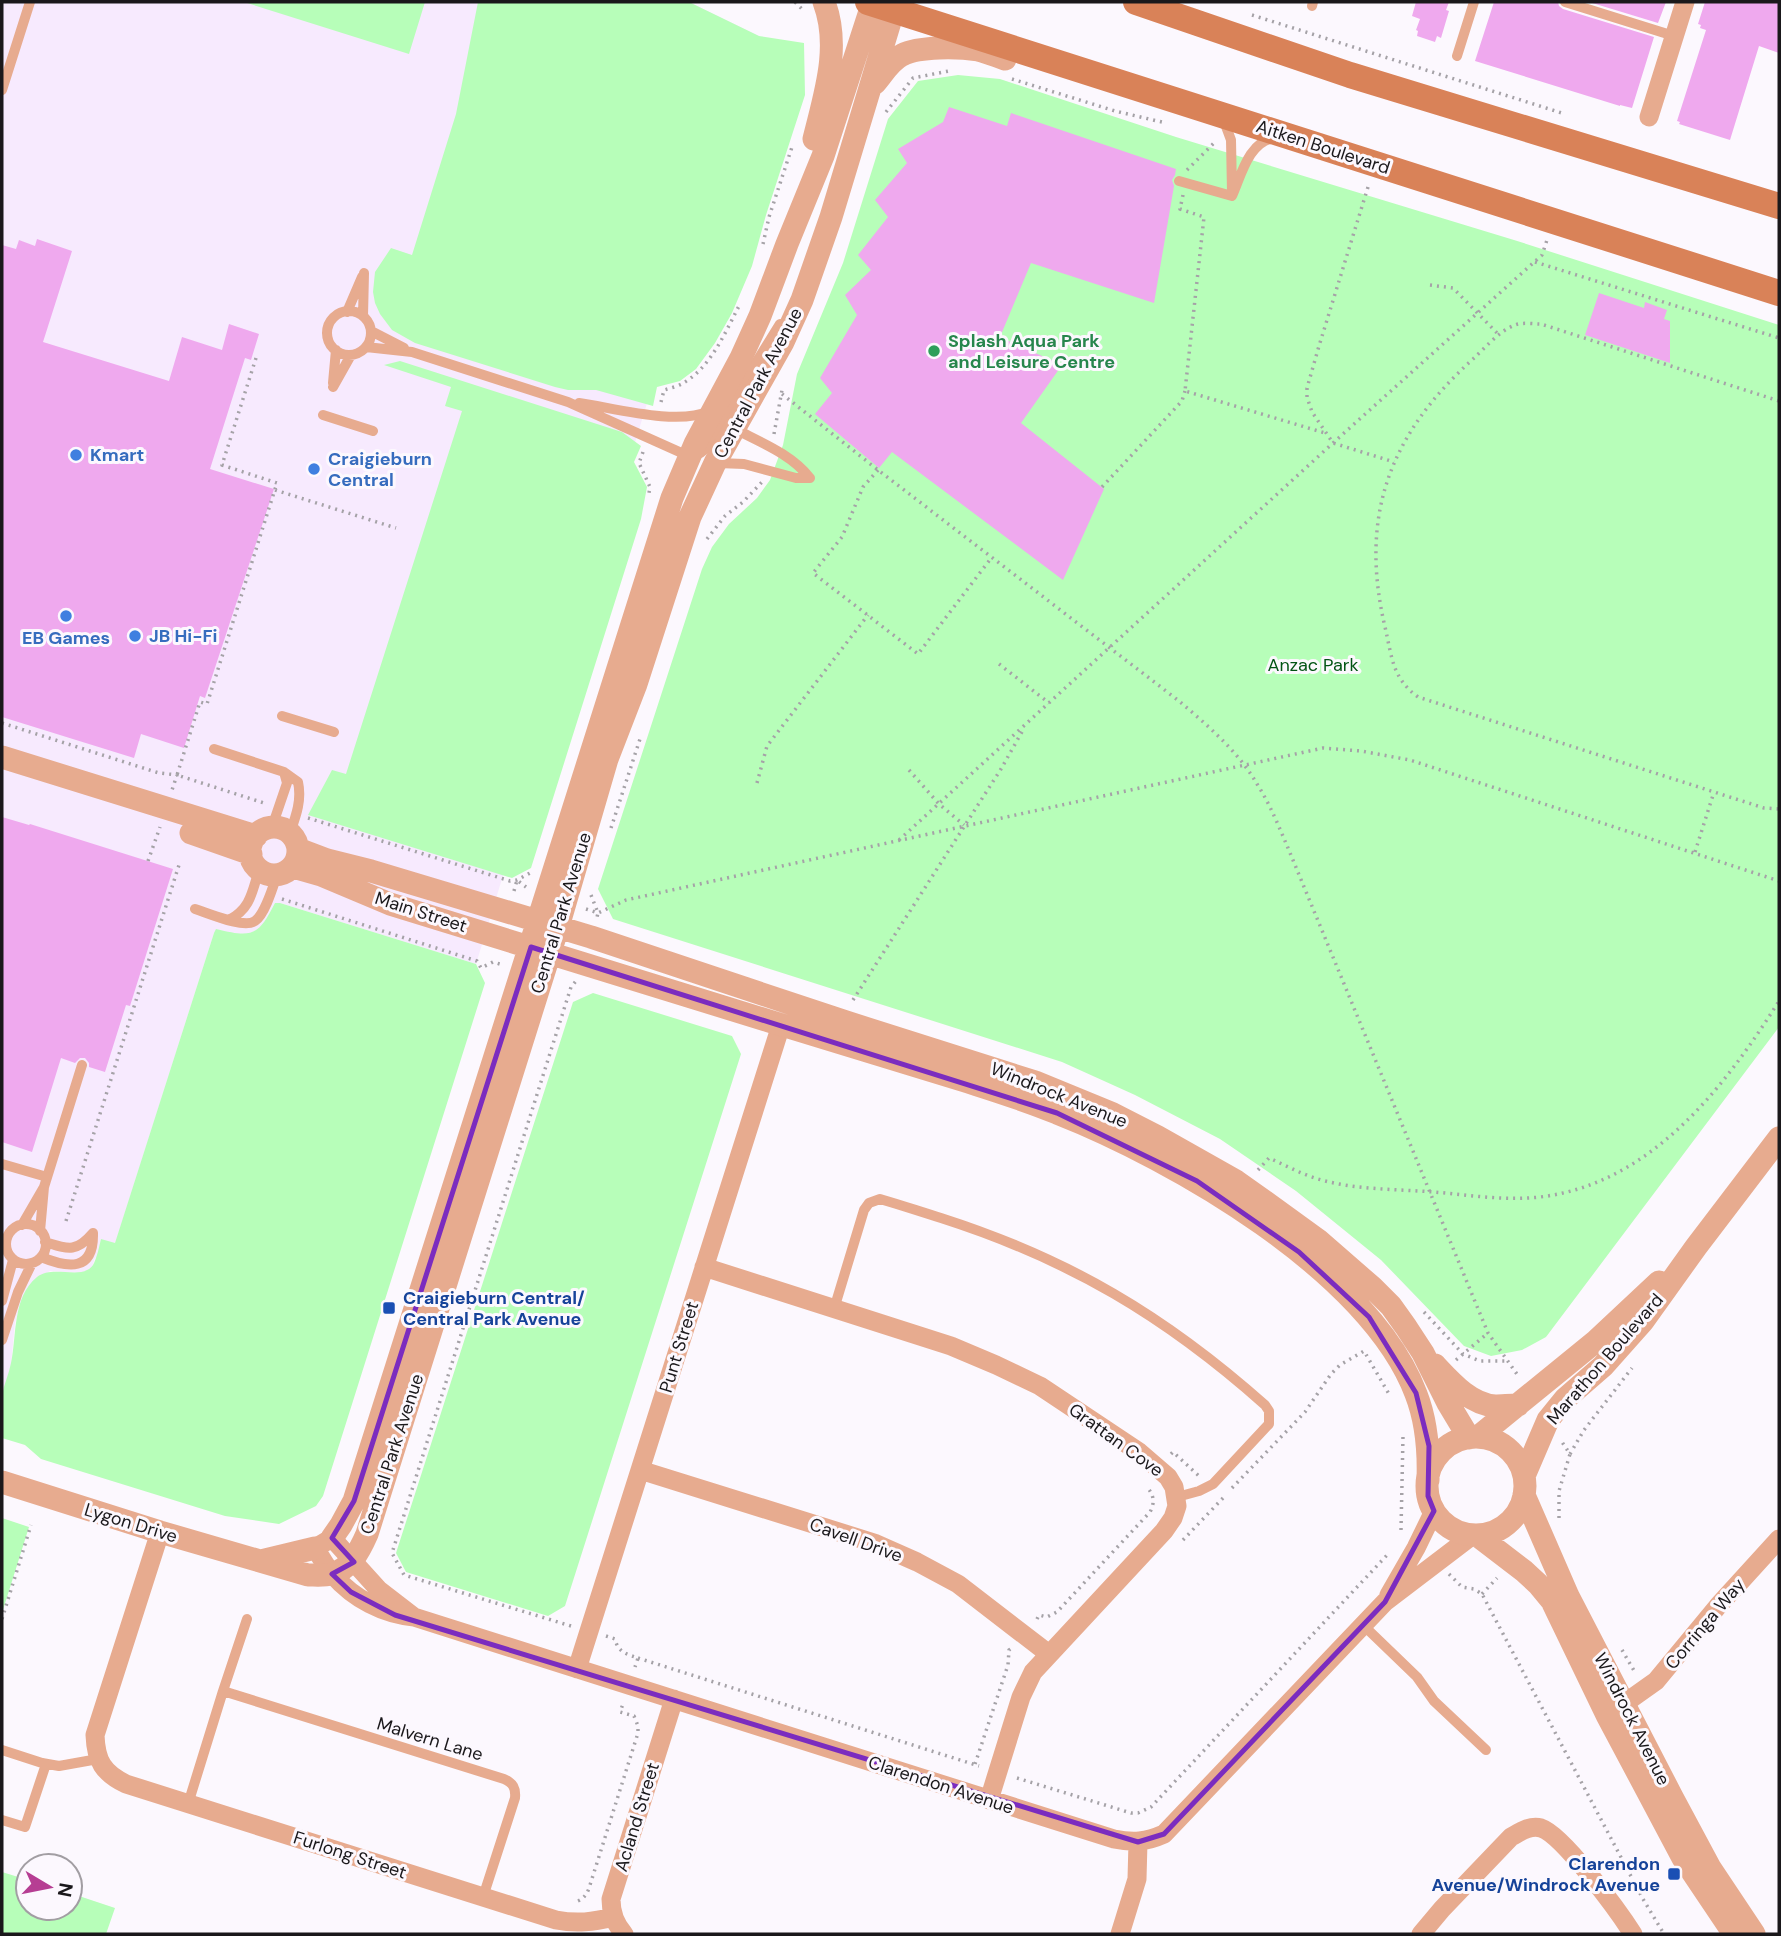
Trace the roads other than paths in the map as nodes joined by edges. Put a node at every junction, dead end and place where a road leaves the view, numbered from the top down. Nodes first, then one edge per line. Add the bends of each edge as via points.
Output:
1 (30, 2) edge
2 (824, 2) edge
3 (1136, 2) edge
4 (1474, 2) edge
5 (1565, 2) edge
6 (1685, 2) edge
7 (881, 4) edge
8 (1674, 36) junction
9 (1457, 56) dead end
10 (1127, 85) junction
11 (872, 87) junction
12 (2, 90) edge
13 (1649, 117) dead end
14 (1217, 125) junction
15 (1288, 136) junction
16 (1182, 182) road end
17 (1232, 196) junction
18 (1779, 206) edge
19 (786, 244) junction
20 (816, 261) junction
21 (1779, 293) edge
22 (346, 312) junction
23 (363, 316) junction
24 (371, 331) junction
25 (366, 347) junction
26 (336, 350) junction
27 (412, 352) junction
28 (351, 355) junction
29 (568, 402) junction
30 (713, 409) junction
31 (323, 415) dead end
32 (733, 428) junction
33 (373, 431) dead end
34 (691, 455) junction
35 (715, 463) junction
36 (282, 716) dead end
37 (334, 732) dead end
38 (214, 749) dead end
39 (2, 757) edge
40 (284, 772) junction
41 (2, 773) edge
42 (277, 848) junction
43 (195, 909) dead end
44 (229, 920) junction
45 (548, 925) junction
46 (540, 950) junction
47 (533, 975) junction
48 (785, 1014) junction
49 (82, 1065) dead end
50 (1779, 1138) edge
51 (2, 1164) edge
52 (45, 1182) junction
53 (2, 1226) edge
54 (19, 1226) junction
55 (40, 1231) junction
56 (45, 1242) junction
57 (1696, 1247) junction
58 (7, 1253) edge
59 (37, 1260) junction
60 (704, 1267) junction
61 (2, 1301) edge
62 (834, 1309) junction
63 (2, 1340) edge
64 (1423, 1353) junction
65 (1524, 1399) junction
66 (1474, 1437) junction
67 (640, 1470) junction
68 (5, 1479) edge
69 (1427, 1480) junction
70 (1524, 1486) junction
71 (1177, 1497) junction
72 (1434, 1511) junction
73 (160, 1532) junction
74 (1475, 1535) junction
75 (1779, 1539) edge
76 (324, 1543) junction
77 (352, 1560) junction
78 (261, 1561) junction
79 (332, 1574) junction
80 (1385, 1602) junction
81 (414, 1617) junction
82 (247, 1619) dead end
83 (1362, 1624) junction
84 (1049, 1654) junction
85 (577, 1669) junction
86 (223, 1691) junction
87 (674, 1699) junction
88 (1625, 1703) junction
89 (2, 1750) edge
90 (1486, 1750) dead end
91 (98, 1759) junction
92 (46, 1764) junction
93 (989, 1800) junction
94 (188, 1804) junction
95 (2, 1820) edge
96 (1138, 1842) junction
97 (483, 1897) junction
98 (614, 1917) junction
99 (624, 1934) edge
100 (1120, 1934) edge
101 (1421, 1934) edge
102 (1633, 1934) edge
103 (1734, 1934) edge
104 (1754, 1934) edge

1 - 12 lane
2 - 19 street via 831,38 827,88
3 - 18 main road via 1350,75
4 - 9 lane
5 - 8 lane
6 - 8 street
7 - 10 main road, Aitken Boulevard
7 - 11 street, Central Park Avenue
7 - 19 street, Central Park Avenue
8 - 13 street
10 - 11 street via 1081,83 978,50 945,48 903,55
10 - 14 main road, Aitken Boulevard
11 - 20 street, Central Park Avenue
14 - 15 main road, Aitken Boulevard
14 - 17 lane via 1225,122 1231,140
15 - 17 lane via 1265,139 1256,147
15 - 21 main road, Aitken Boulevard
16 - 17 lane
19 - 30 street, Central Park Avenue via 760,316
20 - 32 street, Central Park Avenue via 783,342
20 - 34 lane via 706,448 702,454
22 - 23 lane
22 - 23 lane via 364,274
22 - 26 lane via 329,324 328,338
23 - 24 lane
24 - 25 lane
24 - 27 lane
25 - 27 lane
25 - 28 lane
26 - 28 lane
26 - 28 lane via 332,387
27 - 29 lane
29 - 30 lane via 656,415 699,416
29 - 34 lane
30 - 34 street, Central Park Avenue
31 - 33 lane
32 - 35 street, Central Park Avenue
32 - 35 lane via 795,462 810,478 744,464
34 - 45 street, Central Park Avenue via 672,498
35 - 45 street, Central Park Avenue via 690,517 636,684
36 - 37 lane
38 - 40 lane
39 - 42 street, Main Street
40 - 42 lane via 287,783
40 - 42 lane via 298,782 300,792
41 - 42 street, Main Street via 214,839
42 - 44 lane via 245,908
42 - 44 lane via 262,912 245,924
42 - 45 street, Main Street via 371,871
42 - 46 street, Main Street via 321,875 390,904
43 - 44 lane
45 - 46 street, Central Park Avenue
45 - 48 street, Windrock Avenue
46 - 47 street, Central Park Avenue
46 - 48 street, Windrock Avenue
47 - 76 street, Central Park Avenue via 354,1501
47 - 77 street, Central Park Avenue via 367,1534
48 - 60 street, Punt Street
48 - 64 street, Windrock Avenue via 1035,1082 1113,1114 1186,1152 1236,1181 1327,1248 1391,1306
48 - 69 street, Windrock Avenue via 852,1045 1057,1112 1196,1181 1266,1227 1343,1290 1393,1349 1416,1393 1425,1426
49 - 52 lane
50 - 57 street, Marathon Boulevard
51 - 52 lane
52 - 54 lane
52 - 55 lane
53 - 54 lane
54 - 55 lane
54 - 58 lane via 7,1238
55 - 56 lane
56 - 59 lane
56 - 59 lane via 73,1249 93,1233 92,1251 80,1264
57 - 65 street, Marathon Boulevard via 1596,1341
57 - 70 street, Marathon Boulevard via 1643,1321 1548,1420
58 - 59 lane via 22,1264
58 - 61 lane
59 - 63 lane via 18,1292
60 - 62 street, Grattan Cove
60 - 67 street, Punt Street
62 - 71 street, Grattan Cove via 951,1346 1040,1386 1139,1452 1168,1477
62 - 71 lane via 864,1210 880,1199 1017,1244 1118,1295 1214,1361 1269,1411 1269,1424 1213,1484
64 - 65 street via 1479,1402 1494,1406
64 - 66 street, Windrock Avenue via 1448,1403
65 - 66 street, Marathon Boulevard
66 - 69 street via 1454,1442 1441,1452
66 - 70 street via 1508,1448 1518,1461
67 - 84 street, Cavell Drive via 874,1543 917,1562 958,1584
67 - 85 street, Punt Street
68 - 73 street, Lygon Drive
69 - 72 street
70 - 74 street via 1518,1511 1508,1524
70 - 88 street, Windrock Avenue via 1568,1596
71 - 84 street via 1173,1518 1164,1531
72 - 74 street via 1458,1532
72 - 80 street
73 - 78 street, Lygon Drive
73 - 91 street via 95,1735
74 - 80 street
74 - 88 street, Windrock Avenue via 1538,1584
75 - 88 street, Corringa Way via 1717,1606 1669,1668
76 - 77 street, Clarendon Avenue
76 - 78 street
76 - 79 street, Clarendon Avenue
77 - 79 street, Central Park Avenue
77 - 81 street, Clarendon Avenue via 379,1590
78 - 79 street via 308,1575
79 - 81 street, Clarendon Avenue via 377,1608
80 - 83 street
81 - 85 street, Clarendon Avenue
82 - 86 lane
83 - 90 lane
83 - 96 street via 1164,1834
84 - 93 street via 1033,1672 1021,1697
85 - 87 street, Clarendon Avenue
86 - 94 lane
86 - 97 lane, Malvern Lane via 510,1782 516,1791 513,1806
87 - 93 street, Clarendon Avenue
87 - 98 street, Acland Street via 613,1893
88 - 103 street, Windrock Avenue via 1683,1858
88 - 104 street, Windrock Avenue via 1710,1868
89 - 92 lane
91 - 92 lane
91 - 94 street, Furlong Street via 117,1780
92 - 95 lane via 25,1827
93 - 96 street, Clarendon Avenue via 1114,1839
94 - 97 street, Furlong Street
96 - 100 street via 1137,1879
97 - 98 street, Furlong Street via 571,1923
98 - 99 street
101 - 102 street via 1511,1837 1535,1827 1560,1840

